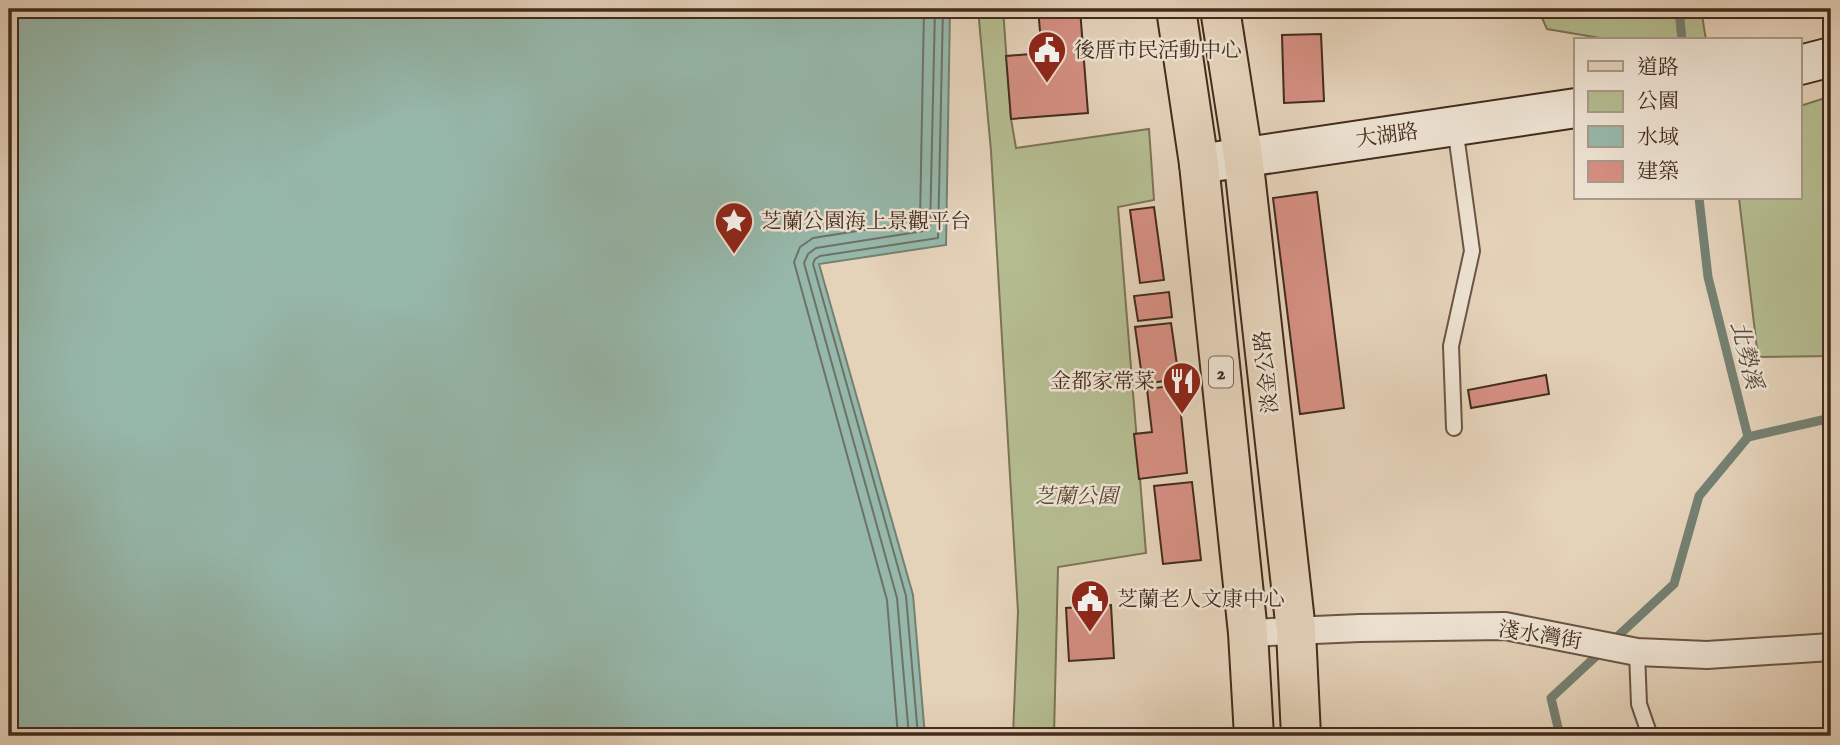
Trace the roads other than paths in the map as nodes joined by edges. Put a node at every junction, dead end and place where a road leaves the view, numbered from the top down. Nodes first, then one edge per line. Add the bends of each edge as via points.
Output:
1 (1176, 9) edge
2 (1220, 9) edge
3 (1831, 57) edge
4 (1801, 65) edge
5 (1574, 108) edge
6 (1454, 125) junction
7 (1243, 156) junction
8 (1199, 164) junction
9 (1454, 428) dead end
10 (1296, 631) junction
11 (1248, 633) junction
12 (1831, 647) edge
13 (1632, 651) junction
14 (1254, 736) edge
15 (1301, 736) edge
16 (1650, 736) edge

1 - 8 main road, 2
2 - 7 main road, 淡金公路 / 2
3 - 4 street
5 - 6 street, 大湖路
6 - 7 street, 大湖路
6 - 9 lane via 1472,251 1451,346
7 - 8 street, 大湖路
7 - 10 main road, 淡金公路 / 2
8 - 11 main road, 2
10 - 11 street, 淺水灣街
10 - 13 street, 淺水灣街 via 1505,626
10 - 15 main road, 淡金公路 / 2
11 - 14 main road, 2
12 - 13 street, 淺水灣街 via 1707,655
13 - 16 lane via 1639,704

